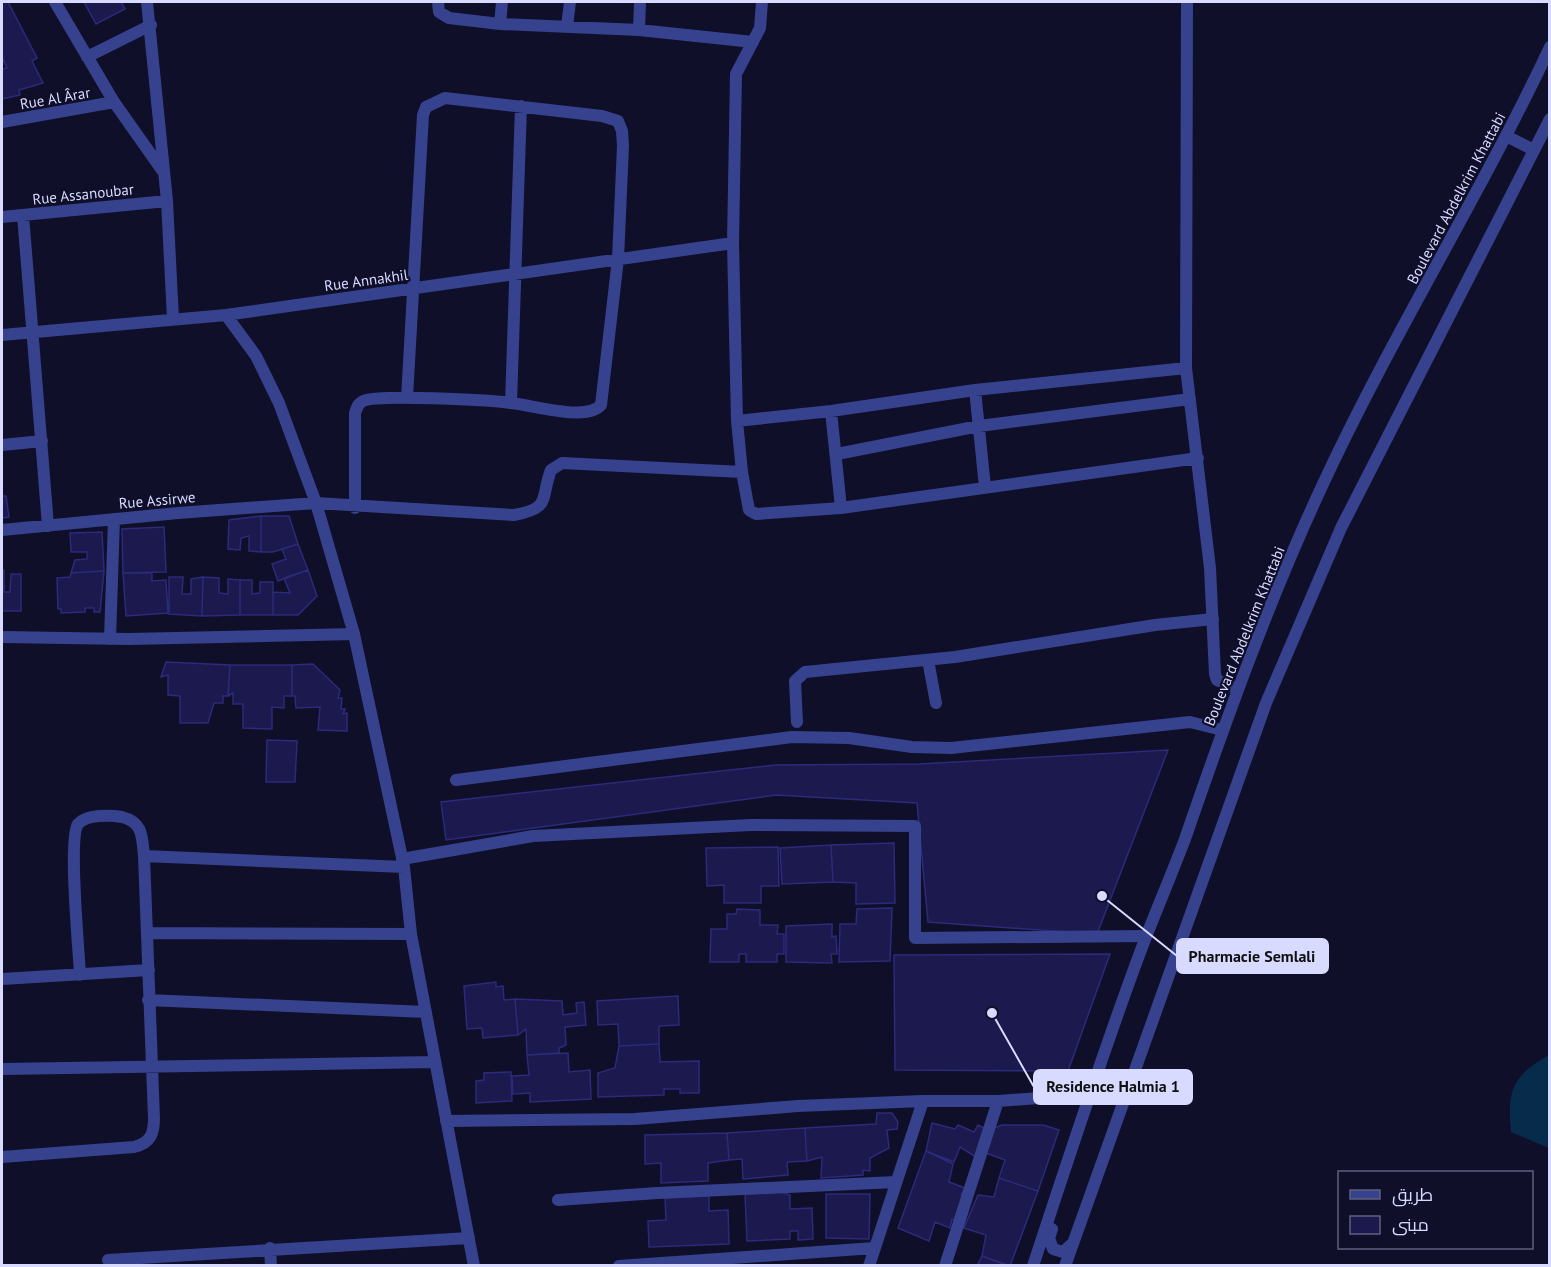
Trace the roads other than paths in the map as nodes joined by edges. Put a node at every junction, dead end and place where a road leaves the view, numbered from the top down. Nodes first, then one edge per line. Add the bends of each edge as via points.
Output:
1 (55, 2) edge
2 (147, 2) edge
3 (438, 2) edge
4 (502, 2) edge
5 (570, 2) edge
6 (640, 2) edge
7 (762, 2) edge
8 (1187, 2) edge
9 (500, 24) junction
10 (151, 25) junction
11 (567, 26) junction
12 (639, 30) junction
13 (753, 42) junction
14 (1550, 47) edge
15 (87, 57) junction
16 (114, 102) junction
17 (521, 106) junction
18 (1550, 119) edge
19 (2, 122) edge
20 (1506, 136) junction
21 (1534, 150) junction
22 (163, 171) junction
23 (167, 201) junction
24 (23, 215) junction
25 (2, 217) edge
26 (733, 243) junction
27 (618, 260) junction
28 (516, 274) junction
29 (414, 288) junction
30 (226, 315) junction
31 (173, 320) junction
32 (34, 332) junction
33 (2, 335) edge
34 (1186, 368) junction
35 (975, 390) junction
36 (407, 398) junction
37 (1190, 399) junction
38 (511, 403) junction
39 (831, 411) junction
40 (737, 421) junction
41 (978, 426) junction
42 (42, 441) junction
43 (2, 445) edge
44 (837, 454) junction
45 (1198, 458) junction
46 (742, 472) junction
47 (985, 487) junction
48 (316, 503) junction
49 (355, 508) junction
50 (841, 508) junction
51 (114, 519) junction
52 (48, 526) junction
53 (2, 530) edge
54 (1213, 619) junction
55 (354, 634) junction
56 (2, 638) edge
57 (110, 639) junction
58 (928, 660) junction
59 (1237, 689) junction
60 (936, 703) dead end
61 (797, 722) dead end
62 (1222, 730) junction
63 (456, 780) dead end
64 (144, 856) junction
65 (403, 863) junction
66 (148, 933) junction
67 (411, 934) junction
68 (1146, 936) junction
69 (148, 970) junction
70 (80, 975) junction
71 (2, 979) edge
72 (148, 1000) junction
73 (426, 1012) junction
74 (435, 1062) junction
75 (152, 1068) junction
76 (2, 1069) edge
77 (1092, 1094) junction
78 (923, 1101) junction
79 (998, 1101) junction
80 (446, 1121) junction
81 (2, 1157) edge
82 (1063, 1178) junction
83 (896, 1182) junction
84 (558, 1200) dead end
85 (468, 1238) junction
86 (1072, 1244) junction
87 (270, 1248) junction
88 (874, 1248) junction
89 (108, 1260) dead end
90 (271, 1266) edge
91 (474, 1266) edge
92 (619, 1266) edge
93 (869, 1266) edge
94 (945, 1266) edge
95 (1033, 1266) edge
96 (1065, 1266) edge

1 - 15 street
2 - 10 street
3 - 9 street via 444,17
4 - 9 street
5 - 11 street
6 - 12 street
7 - 13 street via 762,22
8 - 34 street
9 - 11 street
10 - 15 street
10 - 22 street
11 - 12 street
12 - 13 street
13 - 26 street via 736,74
14 - 20 street, Boulevard Abdelkrim Khattabi
15 - 16 street
16 - 19 street, Rue Al Ârar
16 - 22 street
17 - 27 street via 602,116 620,124 623,146
17 - 28 street
17 - 29 street via 445,98 426,107
18 - 21 street
20 - 21 street
20 - 59 street, Boulevard Abdelkrim Khattabi via 1317,495
21 - 86 street via 1341,528 1266,703
22 - 23 street
23 - 24 street, Rue Assanoubar
23 - 31 street
24 - 25 street, Rue Assanoubar
24 - 32 street
26 - 27 street, Rue Annakhil
26 - 40 street
27 - 28 street, Rue Annakhil
27 - 38 street via 601,405 589,412 564,412
28 - 29 street, Rue Annakhil
28 - 38 street
29 - 30 street, Rue Annakhil
29 - 36 street
30 - 31 street, Rue Annakhil
30 - 48 street via 251,347 272,387
31 - 32 street, Rue Annakhil
32 - 33 street, Rue Annakhil
32 - 42 street
34 - 35 street
34 - 37 street
35 - 39 street
35 - 41 street
36 - 38 street
36 - 49 street via 365,400 357,406
37 - 41 street
37 - 45 street
39 - 40 street
39 - 44 street
40 - 46 street
41 - 44 street
41 - 47 street
42 - 43 street
42 - 52 street
44 - 50 street
45 - 47 street
45 - 54 street
46 - 49 street, Rue Assirwe via 562,464 551,470 548,490 541,504 531,512 514,515
46 - 50 street via 749,510 753,513
47 - 50 street
48 - 49 street, Rue Assirwe
48 - 51 street, Rue Assirwe
48 - 55 street
51 - 52 street, Rue Assirwe
51 - 57 street
52 - 53 street, Rue Assirwe
54 - 58 street
54 - 59 street via 1217,680
55 - 57 street
55 - 65 street
56 - 57 street
58 - 60 street
58 - 61 street via 805,672 795,681
59 - 62 street, Boulevard Abdelkrim Khattabi
62 - 63 street via 1190,722 951,748 792,737
62 - 68 street, Boulevard Abdelkrim Khattabi
64 - 65 street
64 - 66 street
64 - 70 street via 139,826 132,820 100,816 78,824 74,855
65 - 67 street
65 - 68 street via 534,836 751,825 915,826 915,938
66 - 67 street
66 - 69 street
67 - 73 street
68 - 77 street, Boulevard Abdelkrim Khattabi
69 - 70 street
69 - 72 street
70 - 71 street
72 - 73 street
72 - 75 street
73 - 74 street
74 - 75 street
74 - 80 street
75 - 76 street
75 - 81 street via 154,1128 145,1144
77 - 79 street
77 - 82 street, Boulevard Abdelkrim Khattabi
78 - 79 street
78 - 80 street via 635,1119
78 - 83 street
79 - 94 street
80 - 85 street
82 - 86 street via 1050,1244 1063,1252
82 - 95 street, Boulevard Abdelkrim Khattabi
83 - 84 street
83 - 88 street
85 - 87 street
85 - 91 street
86 - 96 street
87 - 89 street
87 - 90 street
88 - 92 street
88 - 93 street

